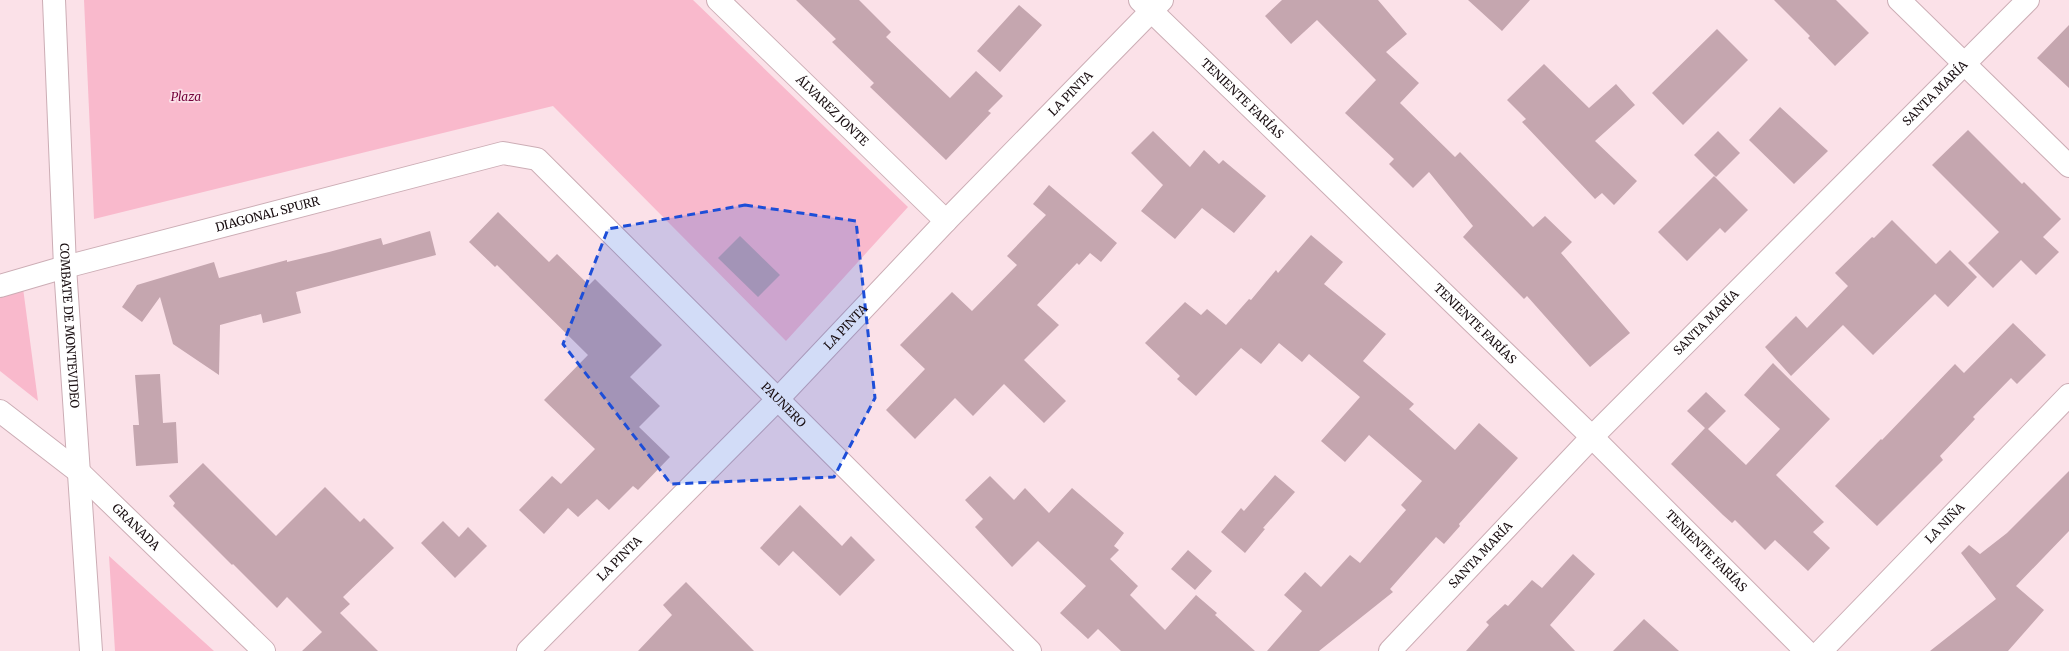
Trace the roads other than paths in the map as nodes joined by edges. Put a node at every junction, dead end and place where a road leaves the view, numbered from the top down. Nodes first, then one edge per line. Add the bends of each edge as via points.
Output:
1 (54, 0) edge
2 (718, 0) edge
3 (1898, 0) edge
4 (2028, 0) edge
5 (1151, 4) edge
6 (1965, 65) junction
7 (537, 159) joint
8 (2069, 166) edge
9 (946, 221) junction
10 (65, 267) junction
11 (0, 286) edge
12 (2069, 395) edge
13 (777, 400) junction
14 (0, 412) edge
15 (1592, 437) junction
16 (79, 472) junction
17 (91, 651) edge
18 (264, 651) edge
19 (528, 651) edge
20 (1030, 651) edge
21 (1390, 651) edge
22 (1806, 651) edge
23 (1821, 651) edge

1 - 10 street, COMBATE DE MONTEVIDEO
2 - 9 street, ÁLVAREZ JONTE
3 - 6 street
4 - 6 street, SANTA MARÍA
5 - 9 street, LA PINTA
5 - 15 street, TENIENTE FARÍAS
6 - 8 street
6 - 15 street, SANTA MARÍA
7 - 10 street, DIAGONAL SPURR via 503,153
7 - 13 street, PAUNERO
9 - 13 street, LA PINTA
10 - 11 street, DIAGONAL SPURR
10 - 16 street, COMBATE DE MONTEVIDEO
12 - 23 street, LA NIÑA
13 - 19 street, LA PINTA
13 - 20 street, PAUNERO
14 - 16 street, GRANADA
15 - 21 street, SANTA MARÍA
15 - 22 street, TENIENTE FARÍAS
16 - 17 street, COMBATE DE MONTEVIDEO
16 - 18 street, GRANADA

